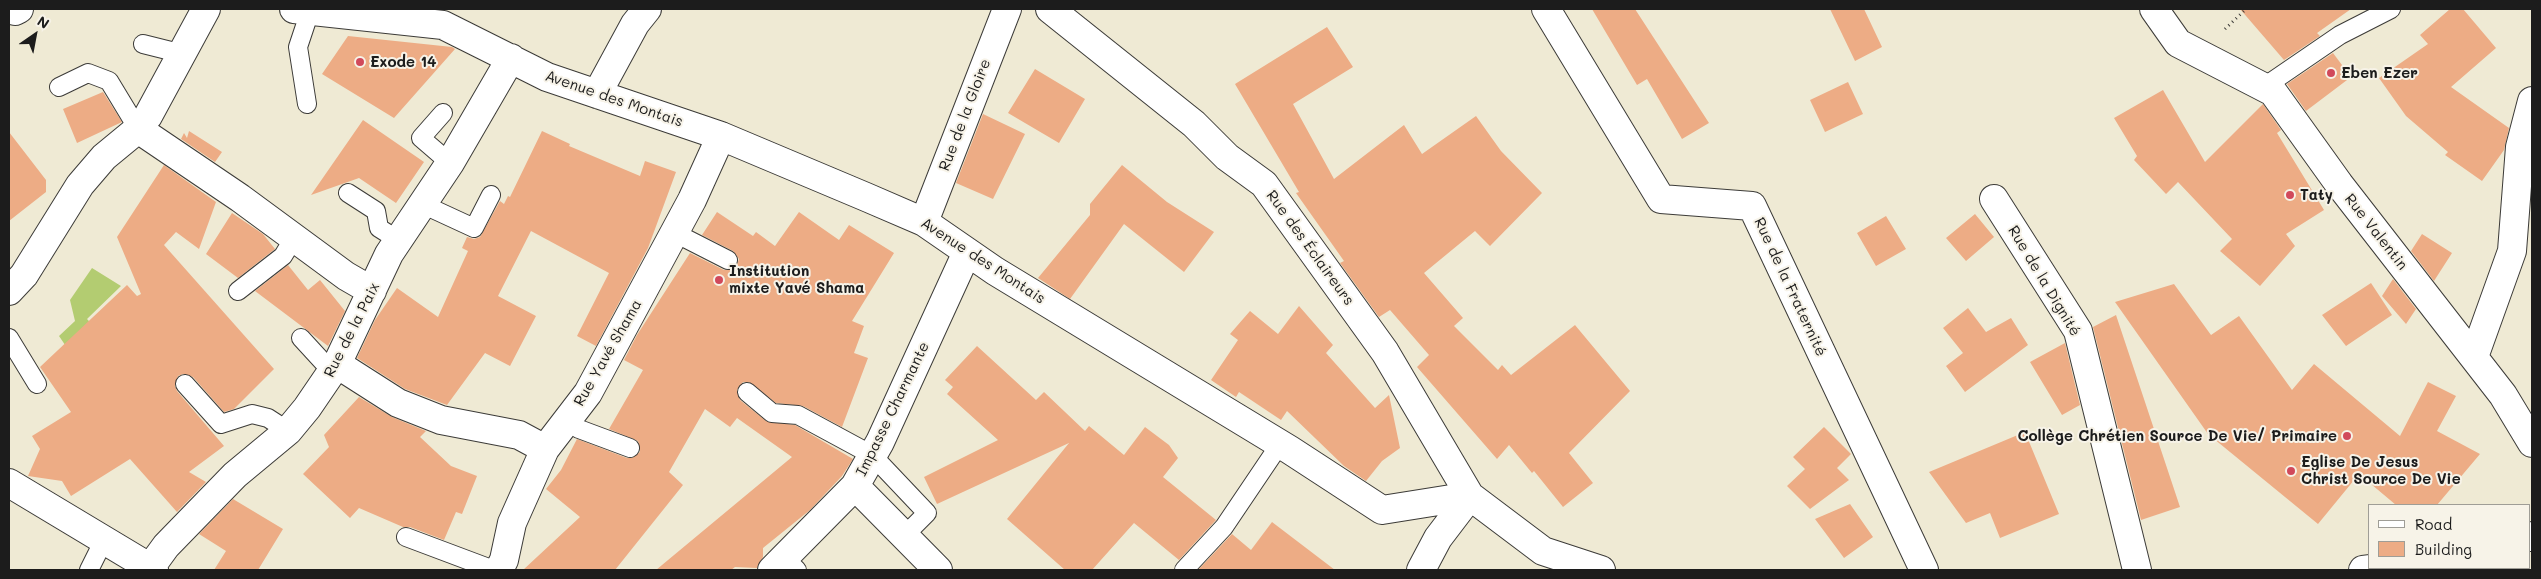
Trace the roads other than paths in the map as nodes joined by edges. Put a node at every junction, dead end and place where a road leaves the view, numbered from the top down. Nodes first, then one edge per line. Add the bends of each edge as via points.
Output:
1 (9, 9) edge
2 (19, 9) edge
3 (206, 9) edge
4 (647, 9) edge
5 (1007, 9) edge
6 (1050, 9) edge
7 (1546, 9) edge
8 (2154, 9) edge
9 (2391, 9) edge
10 (302, 10) edge
11 (442, 17) edge
12 (143, 44) dead end
13 (181, 56) junction
14 (511, 58) junction
15 (59, 87) dead end
16 (2264, 87) junction
17 (597, 94) junction
18 (2532, 101) edge
19 (307, 104) dead end
20 (443, 113) dead end
21 (138, 129) junction
22 (721, 136) junction
23 (450, 162) junction
24 (348, 193) dead end
25 (491, 195) dead end
26 (1994, 199) dead end
27 (422, 204) junction
28 (924, 222) junction
29 (675, 232) junction
30 (294, 238) junction
31 (398, 240) junction
32 (967, 252) junction
33 (728, 260) dead end
34 (9, 291) edge
35 (238, 291) dead end
36 (372, 291) junction
37 (9, 338) edge
38 (301, 338) dead end
39 (2474, 357) junction
40 (337, 364) junction
41 (38, 384) dead end
42 (186, 384) dead end
43 (746, 392) dead end
44 (566, 421) junction
45 (288, 431) junction
46 (2532, 443) edge
47 (1280, 444) junction
48 (630, 448) dead end
49 (545, 449) junction
50 (872, 455) junction
51 (9, 483) edge
52 (855, 486) junction
53 (1470, 496) junction
54 (904, 536) junction
55 (406, 537) dead end
56 (104, 540) junction
57 (785, 566) edge
58 (152, 569) edge
59 (89, 570) edge
60 (494, 570) edge
61 (499, 570) edge
62 (938, 570) edge
63 (1184, 570) edge
64 (1421, 570) edge
65 (1601, 570) edge
66 (1924, 570) edge
67 (2137, 570) edge

1 - 2 street
3 - 13 street
4 - 17 street via 635,24
5 - 28 street, Rue de la Gloire
6 - 53 street, Rue des Éclaireurs via 1194,124 1227,157 1264,184 1385,352
7 - 66 street, Rue de la Fraternité via 1661,199 1752,206
8 - 16 street, Rue Valentin via 2178,43
9 - 16 lane via 2340,35
10 - 11 street, Avenue des Montais
10 - 19 lane via 298,46
11 - 14 street, Avenue des Montais
12 - 13 lane
13 - 21 street
14 - 17 street, Avenue des Montais via 547,77
14 - 23 street, Rue de la Paix
15 - 21 lane via 88,73 109,81
16 - 39 street, Rue Valentin via 2273,92 2339,184
17 - 22 street, Avenue des Montais
18 - 39 street via 2520,147 2512,251
20 - 23 lane via 421,138
21 - 30 street
21 - 34 street via 104,157 80,185 24,276
22 - 28 street, Avenue des Montais
22 - 29 street, Rue Yavé Shama
23 - 27 street, Rue de la Paix
24 - 31 lane via 376,210 379,228
25 - 27 lane via 474,228
26 - 67 street, Rue de la Dignité via 2078,331
27 - 31 street, Rue de la Paix
28 - 32 street, Avenue des Montais
29 - 33 lane
29 - 44 street, Rue Yavé Shama via 588,393
30 - 35 lane via 283,256
30 - 36 street
31 - 36 street, Rue de la Paix
32 - 47 street, Avenue des Montais
32 - 50 street, Impasse Charmante
36 - 40 street, Rue de la Paix
37 - 41 lane
38 - 40 lane via 322,362
39 - 46 street, Rue Valentin via 2503,395
40 - 45 street, Rue de la Paix
40 - 49 street via 398,403 440,420 519,435
42 - 45 lane via 221,424 252,414 268,418
43 - 50 lane via 772,413 798,415
44 - 48 lane
44 - 49 street, Rue Yavé Shama
45 - 58 street, Rue de la Paix via 235,475 166,546
47 - 53 street, Avenue des Montais via 1382,510
47 - 63 lane via 1224,527
49 - 61 street, Rue Yavé Shama via 512,523
50 - 52 street, Impasse Charmante
50 - 54 lane via 927,512
51 - 56 street
52 - 54 street
52 - 57 street, Impasse Charmante
53 - 64 street via 1438,538
53 - 65 street via 1543,551
54 - 62 street
55 - 60 lane
56 - 58 street
56 - 59 lane

